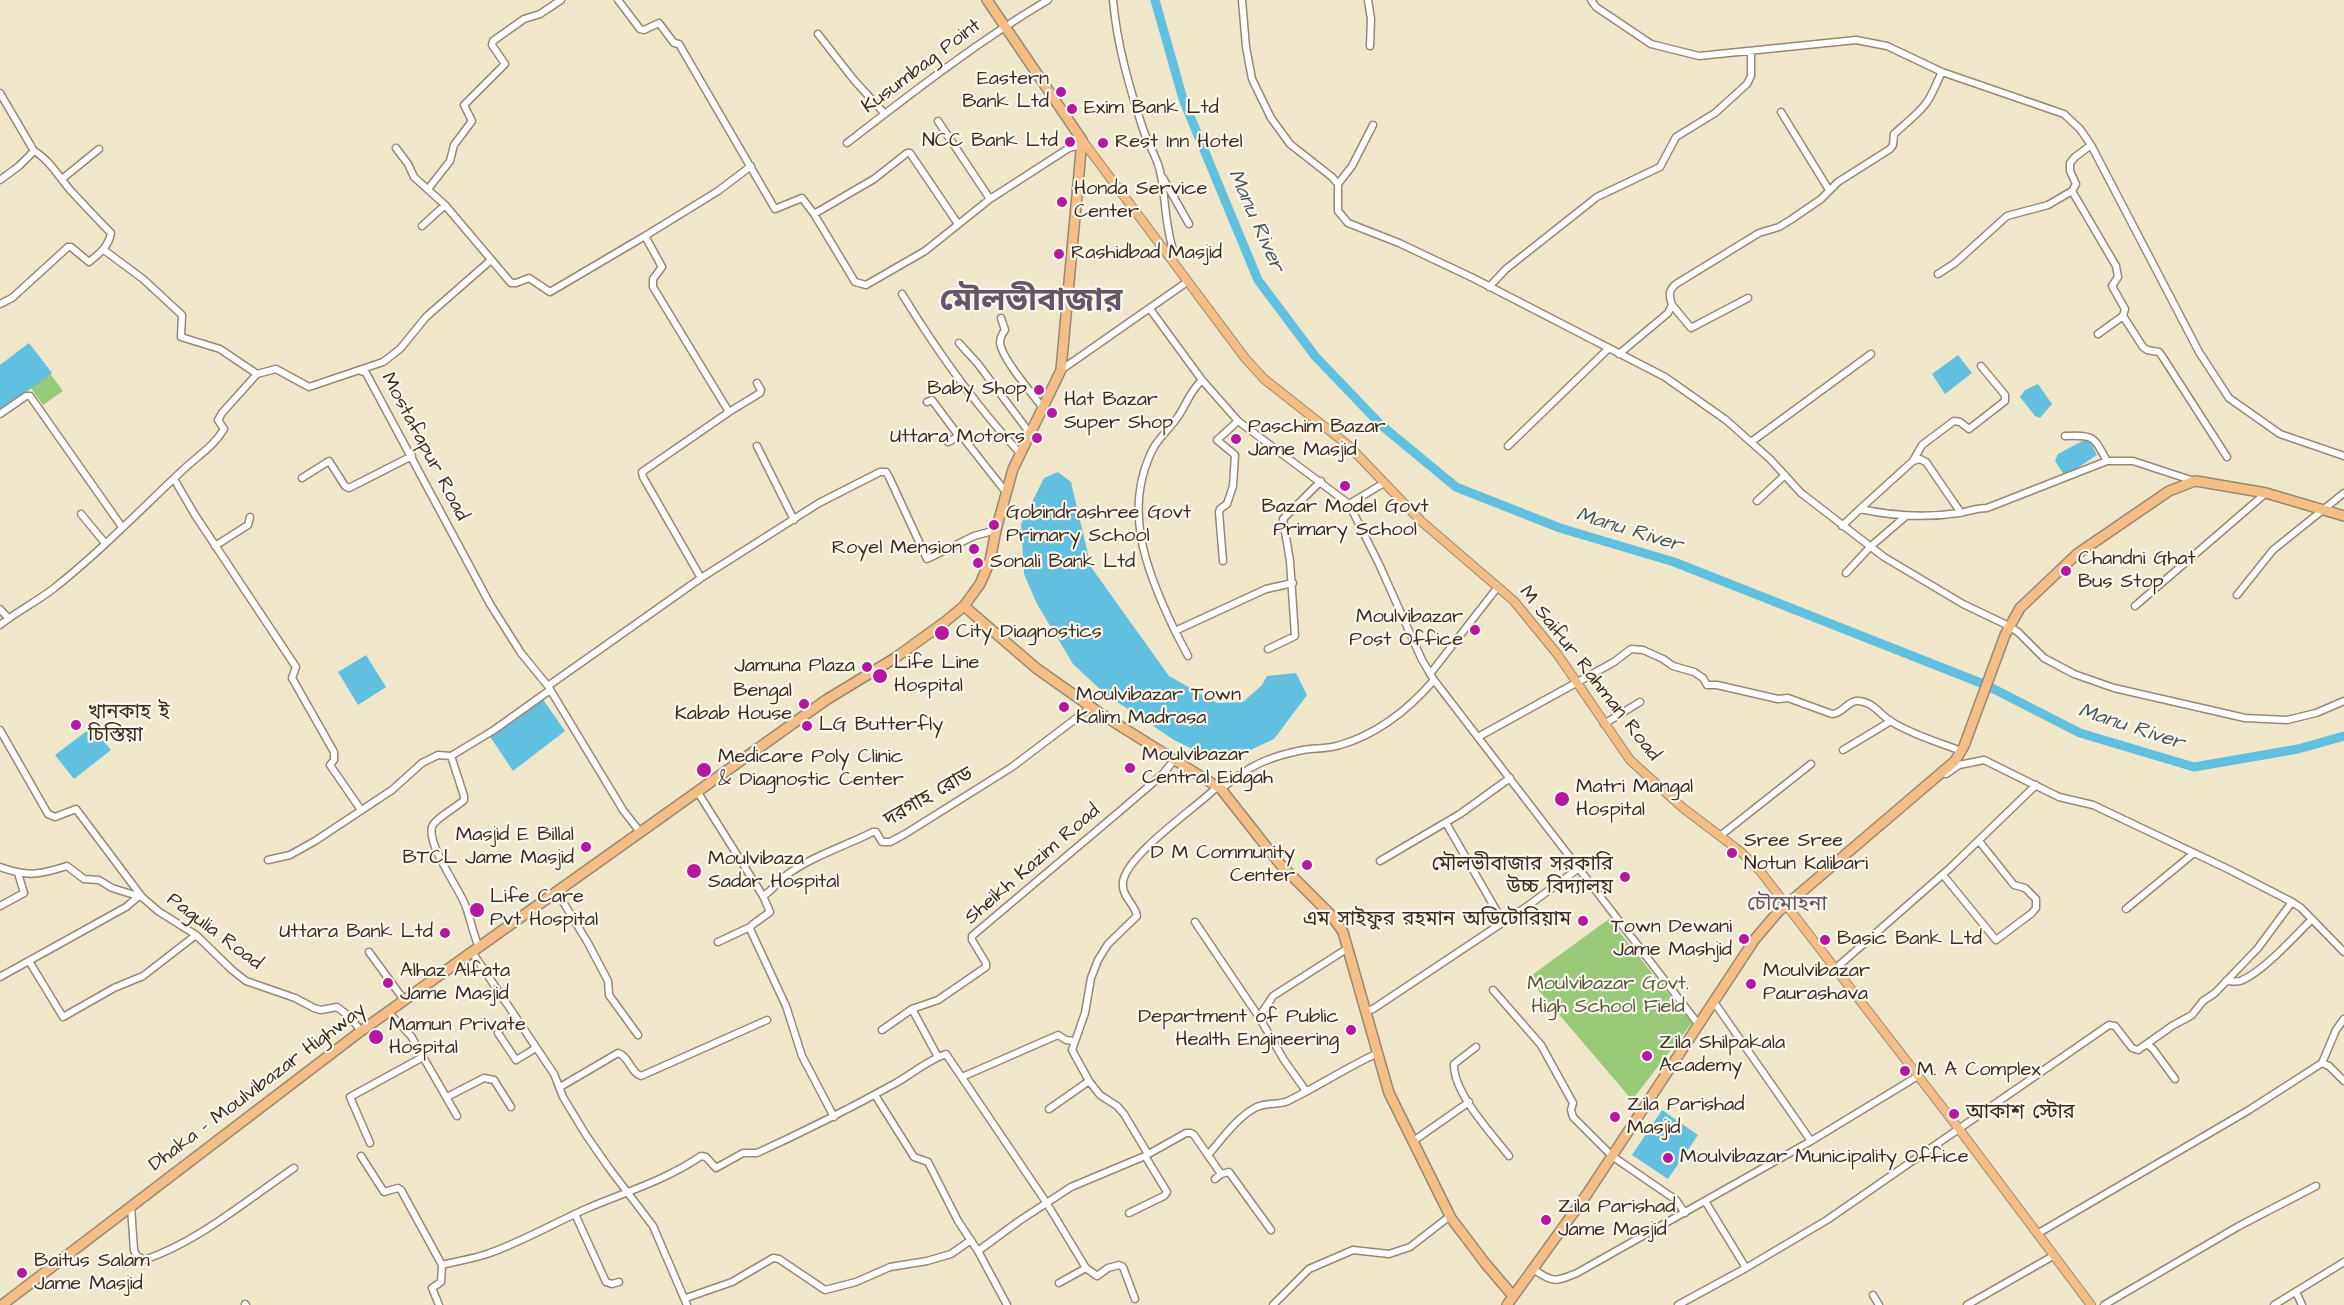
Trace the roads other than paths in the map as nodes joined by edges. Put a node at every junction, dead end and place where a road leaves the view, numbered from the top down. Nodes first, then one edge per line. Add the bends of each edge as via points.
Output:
1 (618, 0) edge
2 (987, 0) edge
3 (1048, 0) edge
4 (1113, 0) edge
5 (1242, 0) edge
6 (1368, 0) edge
7 (1591, 0) edge
8 (559, 1) edge
9 (1004, 26) junction
10 (818, 34) dead end
11 (1370, 46) dead end
12 (1751, 51) junction
13 (1942, 72) junction
14 (0, 93) edge
15 (1781, 112) dead end
16 (885, 114) junction
17 (938, 121) dead end
18 (1373, 125) dead end
19 (847, 143) dead end
20 (1081, 143) junction
21 (2091, 145) junction
22 (396, 148) dead end
23 (99, 149) dead end
24 (33, 152) junction
25 (751, 166) junction
26 (1161, 175) junction
27 (62, 179) junction
28 (0, 180) edge
29 (1338, 184) junction
30 (428, 189) junction
31 (1829, 190) junction
32 (2072, 191) junction
33 (990, 199) junction
34 (445, 205) junction
35 (814, 214) junction
36 (958, 224) junction
37 (1189, 224) dead end
38 (422, 226) dead end
39 (645, 236) junction
40 (104, 250) junction
41 (1168, 256) junction
42 (491, 260) junction
43 (1938, 273) dead end
44 (1187, 282) junction
45 (1490, 287) junction
46 (902, 294) dead end
47 (1748, 298) dead end
48 (0, 304) edge
49 (1672, 305) junction
50 (1150, 309) junction
51 (2123, 316) junction
52 (1001, 318) dead end
53 (2098, 334) dead end
54 (959, 343) dead end
55 (1608, 349) junction
56 (1619, 354) junction
57 (1871, 354) dead end
58 (1981, 366) dead end
59 (1061, 370) junction
60 (361, 371) junction
61 (257, 374) junction
62 (1202, 380) junction
63 (757, 383) dead end
64 (927, 402) dead end
65 (1042, 407) junction
66 (729, 412) junction
67 (0, 414) edge
68 (1238, 421) junction
69 (1029, 432) junction
70 (958, 435) junction
71 (2065, 436) dead end
72 (948, 442) dead end
73 (1751, 442) junction
74 (757, 446) dead end
75 (1508, 446) dead end
76 (1020, 453) junction
77 (412, 456) junction
78 (2344, 456) edge
79 (2227, 457) dead end
80 (1913, 461) junction
81 (2107, 462) junction
82 (1785, 475) junction
83 (302, 478) dead end
84 (174, 479) junction
85 (1321, 481) junction
86 (2194, 481) junction
87 (1384, 483) junction
88 (1005, 492) junction
89 (2266, 493) junction
90 (2344, 493) edge
91 (1757, 501) dead end
92 (1348, 504) junction
93 (1860, 509) junction
94 (2324, 510) junction
95 (1961, 513) junction
96 (81, 514) dead end
97 (1906, 516) junction
98 (2344, 516) edge
99 (250, 517) dead end
100 (794, 520) junction
101 (1842, 526) junction
102 (122, 527) junction
103 (996, 530) junction
104 (105, 543) junction
105 (215, 546) junction
106 (1870, 547) junction
107 (1223, 561) dead end
108 (1846, 573) dead end
109 (701, 578) junction
110 (1293, 584) junction
111 (1497, 588) junction
112 (2237, 595) dead end
113 (964, 606) junction
114 (2135, 606) dead end
115 (0, 609) edge
116 (8, 618) junction
117 (0, 625) edge
118 (1175, 631) junction
119 (2007, 631) junction
120 (1268, 649) dead end
121 (1188, 656) dead end
122 (1432, 677) junction
123 (1576, 682) junction
124 (549, 688) junction
125 (2344, 701) edge
126 (1640, 702) dead end
127 (1091, 707) junction
128 (1891, 722) junction
129 (1604, 724) junction
130 (0, 729) edge
131 (1478, 737) junction
132 (1962, 748) junction
133 (1843, 750) dead end
134 (451, 756) junction
135 (1175, 759) junction
136 (1811, 764) dead end
137 (1510, 778) junction
138 (2036, 785) junction
139 (1925, 786) junction
140 (1219, 788) junction
141 (696, 791) junction
142 (361, 810) junction
143 (1446, 823) junction
144 (640, 832) junction
145 (1720, 836) junction
146 (1979, 841) junction
147 (2194, 853) junction
148 (268, 860) dead end
149 (1380, 861) dead end
150 (0, 867) edge
151 (1579, 868) junction
152 (18, 873) junction
153 (1943, 875) junction
154 (557, 892) junction
155 (140, 896) junction
156 (763, 896) junction
157 (2292, 902) junction
158 (1787, 904) junction
159 (0, 906) edge
160 (2126, 909) dead end
161 (2312, 919) junction
162 (1196, 922) dead end
163 (1503, 922) junction
164 (750, 927) junction
165 (196, 935) junction
166 (718, 942) dead end
167 (1348, 948) junction
168 (475, 950) junction
169 (369, 952) dead end
170 (2344, 952) edge
171 (29, 961) junction
172 (1836, 968) junction
173 (0, 977) edge
174 (2226, 981) junction
175 (1494, 990) dead end
176 (404, 1000) junction
177 (1714, 1002) junction
178 (912, 1009) junction
179 (1366, 1011) junction
180 (388, 1012) junction
181 (1259, 1017) junction
182 (516, 1018) junction
183 (2344, 1019) edge
184 (767, 1020) dead end
185 (1699, 1025) junction
186 (882, 1030) dead end
187 (361, 1031) junction
188 (638, 1035) dead end
189 (1074, 1041) junction
190 (2147, 1044) junction
191 (1476, 1047) dead end
192 (536, 1048) junction
193 (1378, 1053) junction
194 (423, 1057) junction
195 (938, 1057) junction
196 (2322, 1064) junction
197 (1918, 1076) junction
198 (962, 1077) junction
199 (2175, 1079) dead end
200 (1089, 1081) junction
201 (2344, 1081) edge
202 (560, 1087) junction
203 (1306, 1091) junction
204 (874, 1095) junction
205 (447, 1097) junction
206 (1469, 1102) junction
207 (510, 1107) dead end
208 (1049, 1109) dead end
209 (457, 1116) dead end
210 (834, 1117) junction
211 (1959, 1130) junction
212 (1811, 1141) junction
213 (1412, 1142) junction
214 (370, 1143) dead end
215 (1146, 1155) junction
216 (1208, 1155) junction
217 (361, 1156) dead end
218 (1509, 1156) dead end
219 (1612, 1156) junction
220 (294, 1168) dead end
221 (1221, 1174) junction
222 (1215, 1179) dead end
223 (2316, 1185) dead end
224 (628, 1192) junction
225 (1705, 1201) junction
226 (1047, 1202) junction
227 (130, 1206) junction
228 (1129, 1213) dead end
229 (1685, 1213) junction
230 (575, 1214) junction
231 (1450, 1216) junction
232 (1271, 1230) dead end
233 (2037, 1234) junction
234 (970, 1240) junction
235 (978, 1251) junction
236 (2053, 1256) junction
237 (2344, 1262) edge
238 (442, 1265) junction
239 (1086, 1268) junction
240 (1533, 1269) junction
241 (1746, 1269) junction
242 (619, 1282) dead end
243 (1059, 1283) dead end
244 (2296, 1292) junction
245 (1873, 1295) dead end
246 (1513, 1296) junction
247 (1135, 1299) dead end
248 (687, 1301) edge
249 (2, 1305) edge
250 (439, 1305) edge
251 (1007, 1305) edge
252 (1273, 1305) edge
253 (1507, 1305) edge
254 (1678, 1305) edge
255 (1879, 1305) edge
256 (1967, 1305) edge
257 (2091, 1305) edge
258 (2104, 1305) edge
259 (2274, 1305) edge
260 (2302, 1305) edge

1 - 25 street via 640,29 659,22 679,44
2 - 9 highway
3 - 9 street, Kusumbag Point
4 - 26 street via 1126,77
5 - 29 street via 1252,79 1271,118 1290,144
6 - 11 street
7 - 12 street via 1652,44 1699,57
8 - 30 street via 540,14 524,18 493,41 505,64 464,105 471,124
9 - 16 street, Kusumbag Point
9 - 20 highway
10 - 16 street
12 - 13 street via 1856,40 1887,46
12 - 45 street via 1748,84 1715,113 1676,138 1660,167 1597,196
13 - 21 street via 2064,114
13 - 31 street via 1924,106 1894,134 1890,149
14 - 24 street
15 - 31 street
16 - 19 street, Kusumbag Point
17 - 33 street
18 - 29 street
20 - 33 street
20 - 41 main road, M Saifur Rahman Road
20 - 59 highway, Dhaka - Moulvibazar Highway
21 - 32 street via 2070,163 2076,184
21 - 78 street via 2199,352 2229,398 2280,434
22 - 30 street via 414,177
23 - 27 street
24 - 27 street
24 - 28 street
25 - 35 street via 775,209 802,198
25 - 39 street
26 - 37 street
26 - 41 street via 1167,233 1174,253
27 - 40 street via 112,236
29 - 45 street via 1338,211 1348,223 1400,243
30 - 34 street
31 - 49 street via 1779,227 1759,233 1676,284 1669,295
32 - 43 street via 2048,205 2007,216
32 - 51 street via 2116,266 2118,277 2112,286 2125,309
33 - 36 street
34 - 38 street
34 - 42 street
35 - 36 street via 910,153
35 - 36 street via 855,282 866,285 925,251
39 - 42 street via 550,292 530,278 511,283
39 - 66 street via 662,267 653,279 653,287
40 - 48 street via 89,262 69,246 12,298
40 - 61 street via 182,315 181,337 220,349
41 - 44 main road, M Saifur Rahman Road
42 - 60 street via 426,317 400,349
44 - 50 street
44 - 87 main road, M Saifur Rahman Road via 1264,379 1349,446
45 - 55 street
46 - 76 street via 971,396
47 - 49 street via 1690,328
49 - 56 street via 1668,314
50 - 59 street
50 - 62 street
51 - 53 street
51 - 79 street via 2143,347 2162,356
52 - 65 street via 1005,330 1000,340 1002,349
54 - 69 street
55 - 56 street
55 - 75 street
56 - 73 street via 1665,377
57 - 73 street
58 - 80 street via 2007,399 1969,429 1954,421 1922,446
59 - 65 highway, Dhaka - Moulvibazar Highway
60 - 61 street, Mostafapur Road via 309,387 276,369
60 - 77 street, Mostafapur Road
61 - 84 street via 222,413 218,420 224,429 213,444
62 - 68 street
62 - 118 street via 1155,445 1139,489 1141,543
63 - 66 street via 760,393
64 - 70 street via 932,400
65 - 69 highway, Dhaka - Moulvibazar Highway
66 - 109 street via 642,472
67 - 102 street via 30,396
68 - 85 street
68 - 107 street via 1217,440 1235,455 1233,486 1227,504 1219,512
69 - 76 highway, Dhaka - Moulvibazar Highway
70 - 72 street
70 - 88 street
71 - 81 street via 2093,438
73 - 82 street
74 - 100 street
76 - 88 highway, Dhaka - Moulvibazar Highway
77 - 83 street via 349,488 329,461
77 - 124 street, Mostafapur Road via 490,604
80 - 93 street
80 - 95 street via 1926,462
81 - 86 street via 2133,461
81 - 95 street via 2000,505
82 - 91 street
82 - 101 street
84 - 102 street
84 - 105 street
85 - 92 street
85 - 110 street via 1283,519
86 - 89 highway
86 - 119 highway via 2169,491 2077,554 2020,608
87 - 92 street
87 - 111 main road, M Saifur Rahman Road
88 - 103 highway, Dhaka - Moulvibazar Highway
89 - 94 highway
89 - 114 street
90 - 94 street
92 - 122 street
93 - 97 street
93 - 101 street
94 - 98 highway
94 - 112 street via 2269,553
95 - 97 street
96 - 104 street
97 - 106 street
99 - 105 street via 248,525
100 - 103 street via 880,471 889,477 927,559
100 - 109 street
101 - 106 street
102 - 104 street
103 - 113 highway, Dhaka - Moulvibazar Highway via 990,561
104 - 116 street via 54,588
105 - 142 street via 296,667 292,678 333,752 330,765
106 - 108 street
106 - 119 street
109 - 124 street
110 - 118 street via 1266,589
110 - 120 street via 1295,636
111 - 122 street
111 - 123 main road, M Saifur Rahman Road via 1514,602
113 - 127 highway via 1036,668
113 - 141 highway, Dhaka - Moulvibazar Highway via 896,658 826,700
115 - 116 street
116 - 117 street
118 - 121 street
119 - 125 street via 2019,633 2044,658 2074,674 2188,707 2245,718 2288,720
119 - 132 highway
122 - 131 street
122 - 140 street via 1402,713 1376,729 1340,746 1266,760 1245,769
123 - 128 street via 1631,649 1643,650 1694,672 1707,685 1788,698 1832,714 1858,701 1876,708
123 - 129 main road, M Saifur Rahman Road
123 - 131 street
124 - 134 street via 494,730
124 - 144 street, Mostafapur Road
126 - 129 street
127 - 135 highway
127 - 156 street, দরগাহ রোড via 1012,767 905,834 882,842 873,832 806,863
128 - 132 street
128 - 133 street
129 - 145 main road, M Saifur Rahman Road via 1630,760
130 - 155 street, Pagulia Road via 48,814 55,817 76,809
131 - 137 street
132 - 139 highway via 1955,760
134 - 142 street via 438,755 422,764
134 - 168 street via 464,800 434,823 432,831 439,857 466,905
135 - 140 highway
135 - 178 street, Sheikh Kazim Road via 1162,775 972,936 986,967 938,1000
136 - 145 street
137 - 143 street
137 - 151 street
138 - 139 street via 1984,760 1959,765
138 - 146 street
138 - 147 street via 2059,797 2093,805
139 - 158 highway
140 - 167 highway via 1280,864 1331,915
140 - 189 street via 1160,835 1125,876 1123,890 1137,916 1108,944 1098,960
141 - 144 highway, Dhaka - Moulvibazar Highway
141 - 156 street
142 - 148 street via 290,855
143 - 149 street
143 - 163 street
144 - 154 highway, Dhaka - Moulvibazar Highway
145 - 158 main road, M Saifur Rahman Road via 1754,865
146 - 153 street
146 - 153 street via 2014,885 2025,888 2036,899 2032,914 1996,940
147 - 157 street
147 - 160 street
150 - 152 street, Pagulia Road
151 - 163 street
151 - 185 street
152 - 155 street, Pagulia Road via 36,874 67,866 84,879 99,880
152 - 159 street via 24,893
153 - 172 street
154 - 168 highway, Dhaka - Moulvibazar Highway
154 - 188 street via 608,981 609,994
155 - 165 street, Pagulia Road
155 - 171 street
156 - 164 street via 770,912
157 - 161 street
157 - 174 street via 2258,948
158 - 172 main road, M Saifur Rahman Road
158 - 177 highway via 1755,939
161 - 170 street
161 - 174 street via 2256,970 2240,981
162 - 181 street
163 - 179 street
164 - 166 street
164 - 210 street via 786,1006 802,1056
165 - 171 street via 143,976 63,1017
165 - 187 street, Pagulia Road via 246,981 321,1010 337,1007
167 - 179 highway
167 - 181 street via 1273,996
168 - 176 highway, Dhaka - Moulvibazar Highway
168 - 182 street
169 - 176 street
171 - 173 street
172 - 197 main road, M Saifur Rahman Road
174 - 190 street via 2192,1015
175 - 219 street via 1541,1045 1573,1103 1573,1117
176 - 180 highway, Dhaka - Moulvibazar Highway
177 - 185 highway
177 - 212 street
178 - 186 street, Sheikh Kazim Road
178 - 195 street
179 - 193 highway
180 - 187 highway, Dhaka - Moulvibazar Highway
180 - 194 street via 411,1036
181 - 203 street
182 - 192 street
182 - 192 street via 497,1032 515,1059
183 - 196 street
184 - 202 street via 641,1076 618,1053
185 - 219 highway
187 - 227 highway, Dhaka - Moulvibazar Highway
189 - 198 street via 1058,1035
189 - 200 street via 1073,1053
190 - 199 street
190 - 211 street via 2135,1050 2115,1026 2109,1025
191 - 206 street via 1454,1064 1457,1082
192 - 202 street
193 - 203 street
193 - 213 highway via 1389,1093
194 - 205 street
194 - 214 street via 350,1096
195 - 198 street via 948,1055
195 - 204 street
196 - 201 street
196 - 233 street
197 - 211 main road, M Saifur Rahman Road
197 - 212 street
198 - 226 street
200 - 208 street
200 - 215 street via 1124,1114
202 - 224 street via 586,1134
203 - 216 street via 1286,1102 1254,1108
204 - 210 street
204 - 234 street via 914,1157 928,1162
205 - 207 street via 490,1078
205 - 209 street
206 - 213 street
206 - 218 street
210 - 224 street via 718,1167 701,1156
211 - 233 main road, M Saifur Rahman Road
211 - 241 street via 1827,1220
212 - 225 street
213 - 231 highway
215 - 216 street via 1191,1133
215 - 226 street via 1071,1187
215 - 228 street via 1167,1192
216 - 221 street
217 - 238 street via 384,1192 401,1190
219 - 229 street via 1676,1200
219 - 240 highway
220 - 227 street via 209,1227 144,1260 134,1250
221 - 222 street
221 - 232 street via 1231,1174
223 - 258 street
224 - 230 street
224 - 248 street via 653,1226
225 - 229 street
225 - 241 street
226 - 235 street
226 - 239 street
227 - 249 highway, Dhaka - Moulvibazar Highway
229 - 240 street via 1561,1279 1546,1280
230 - 238 street via 486,1254
230 - 242 street via 606,1282
231 - 246 highway
231 - 252 street via 1410,1247 1389,1254 1353,1250 1309,1269
233 - 236 main road, M Saifur Rahman Road
234 - 235 street
234 - 248 street via 951,1254 890,1267 825,1290 773,1258 732,1282
235 - 251 street
236 - 256 street
236 - 257 main road, M Saifur Rahman Road
237 - 244 street
238 - 250 street via 441,1282 432,1288
239 - 243 street
239 - 247 street via 1097,1276 1108,1268 1123,1267
240 - 246 highway
241 - 254 street
244 - 259 street
244 - 260 street
245 - 255 street
246 - 253 highway

